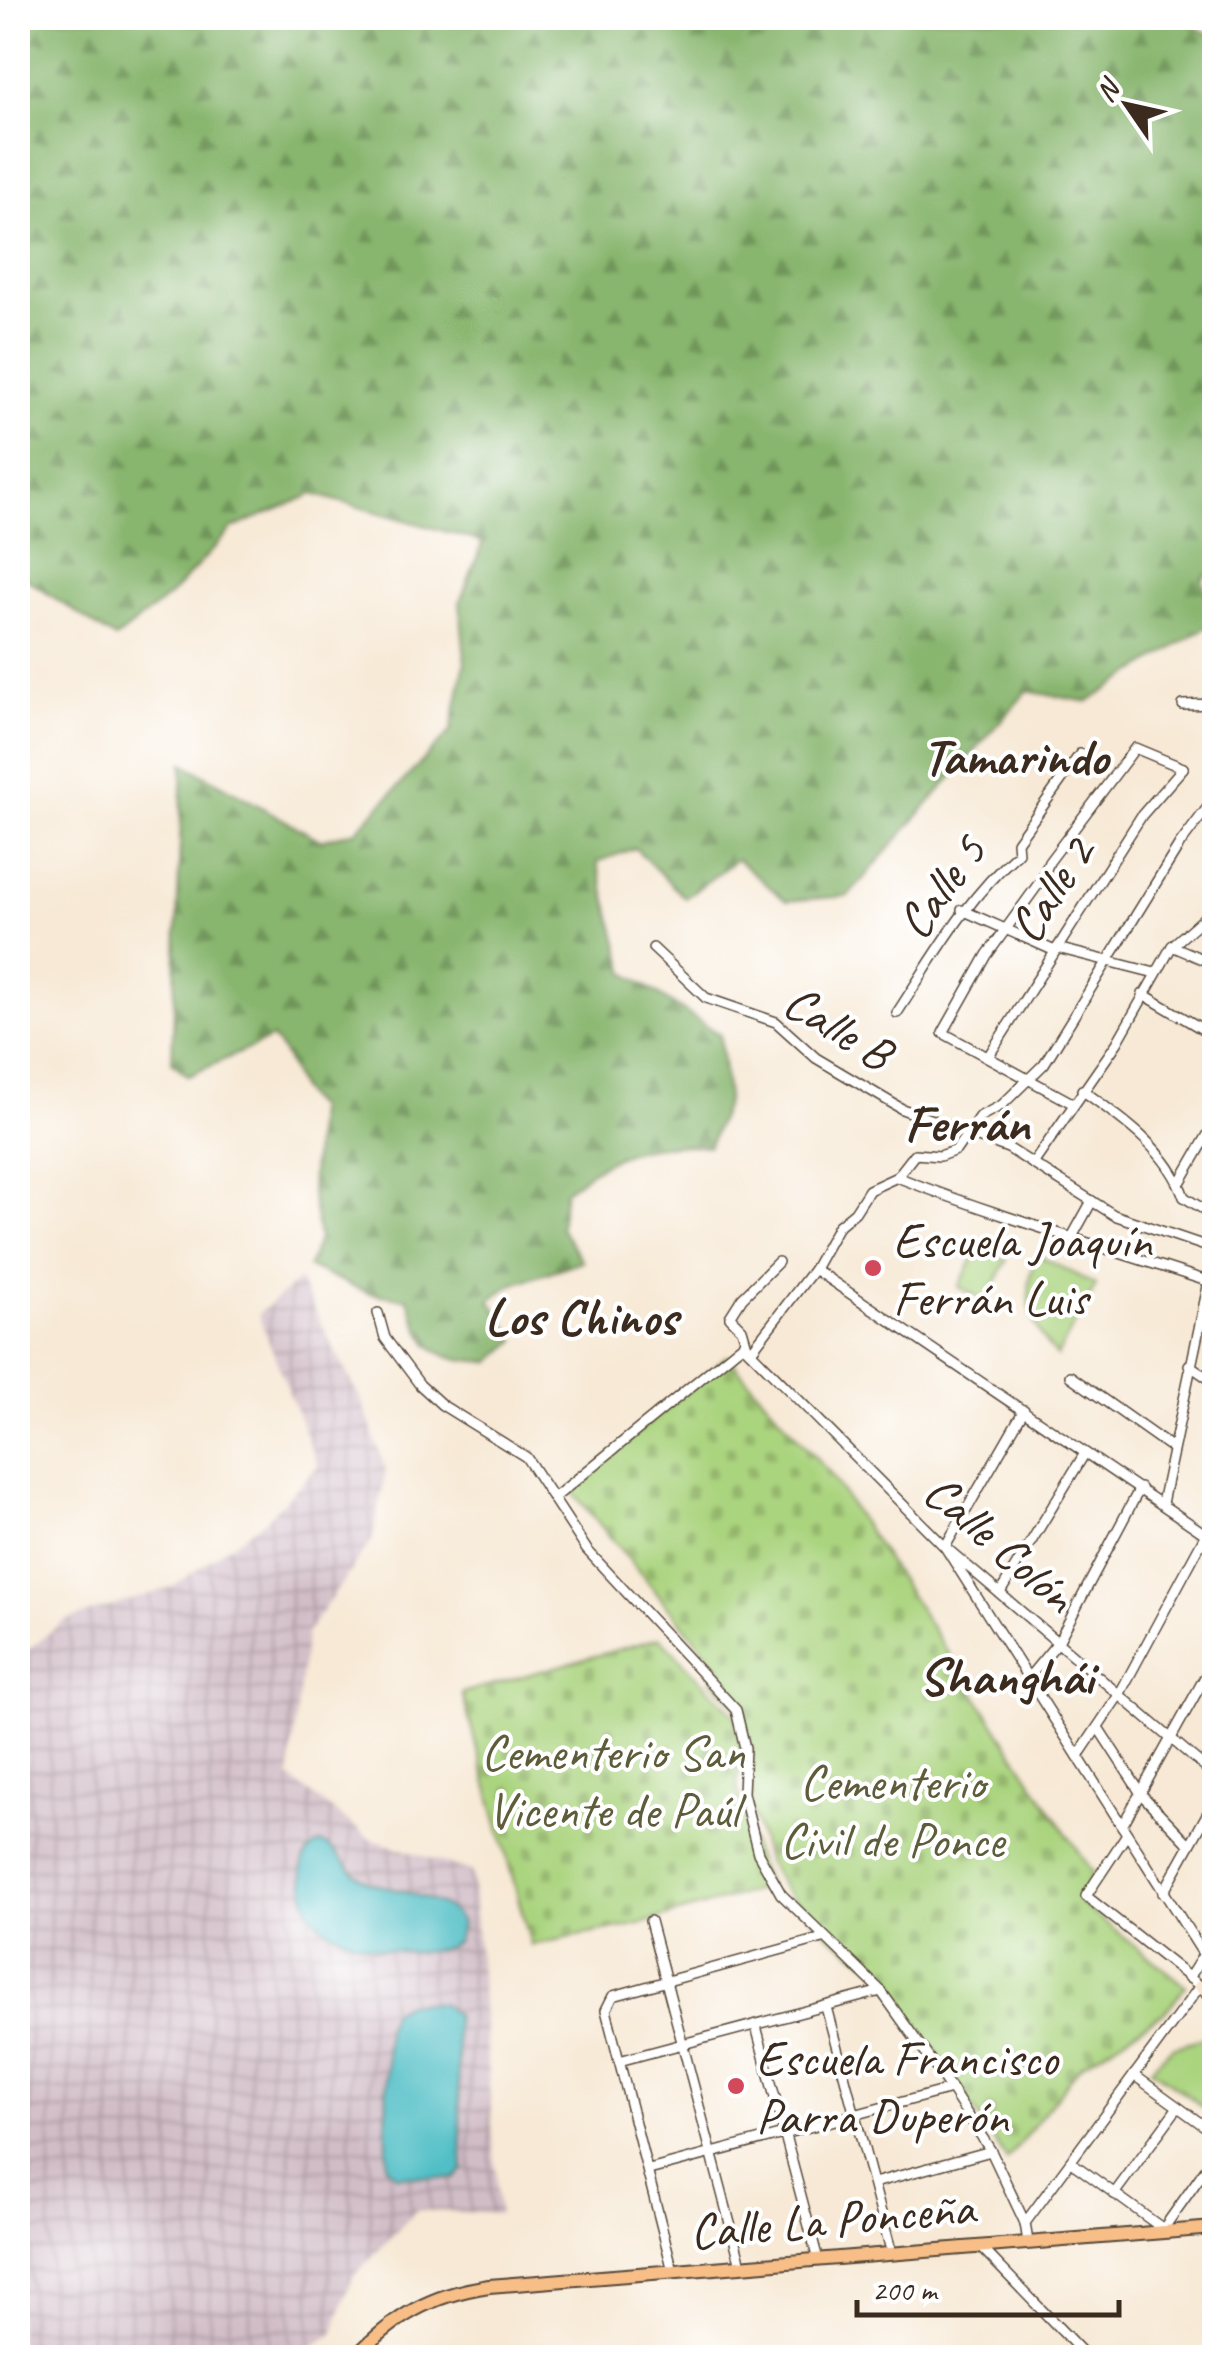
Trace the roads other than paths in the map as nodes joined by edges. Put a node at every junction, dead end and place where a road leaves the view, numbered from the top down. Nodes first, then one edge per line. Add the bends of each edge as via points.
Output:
1 (1214, 704) edge
2 (1183, 705) dead end
3 (1080, 754) dead end
4 (1214, 799) edge
5 (1214, 909) edge
6 (962, 910) junction
7 (1007, 930) junction
8 (1172, 946) junction
9 (653, 948) dead end
10 (1056, 949) junction
11 (1108, 959) junction
12 (1214, 964) edge
13 (1155, 973) junction
14 (1142, 994) junction
15 (897, 1014) dead end
16 (1214, 1036) edge
17 (988, 1057) junction
18 (1026, 1082) junction
19 (1082, 1090) junction
20 (1072, 1103) junction
21 (1214, 1124) edge
22 (970, 1133) junction
23 (1033, 1164) junction
24 (897, 1176) junction
25 (1181, 1180) junction
26 (1092, 1202) junction
27 (1214, 1216) edge
28 (1072, 1236) junction
29 (1214, 1250) edge
30 (1214, 1258) edge
31 (778, 1262) dead end
32 (814, 1269) junction
33 (1207, 1281) junction
34 (1214, 1294) edge
35 (1202, 1298) junction
36 (1214, 1304) edge
37 (378, 1313) dead end
38 (750, 1348) junction
39 (1189, 1364) junction
40 (1070, 1376) dead end
41 (1214, 1382) edge
42 (1024, 1410) junction
43 (1172, 1448) junction
44 (1085, 1453) junction
45 (1140, 1488) junction
46 (554, 1498) junction
47 (1162, 1503) junction
48 (1214, 1519) edge
49 (1210, 1537) edge
50 (945, 1548) junction
51 (1001, 1592) junction
52 (1058, 1642) junction
53 (1214, 1661) edge
54 (1029, 1677) junction
55 (1119, 1695) junction
56 (1099, 1729) junction
57 (1171, 1739) junction
58 (1078, 1756) junction
59 (1214, 1774) edge
60 (1142, 1795) junction
61 (1214, 1802) edge
62 (1124, 1830) junction
63 (1190, 1844) junction
64 (1163, 1893) junction
65 (650, 1921) dead end
66 (823, 1938) junction
67 (1214, 1938) edge
68 (1204, 1955) junction
69 (1189, 1978) junction
70 (665, 1982) junction
71 (1200, 1986) junction
72 (881, 1991) junction
73 (1214, 1998) edge
74 (826, 2007) junction
75 (756, 2026) junction
76 (683, 2044) junction
77 (619, 2061) junction
78 (1134, 2075) junction
79 (951, 2090) junction
80 (1178, 2108) junction
81 (856, 2116) junction
82 (1214, 2133) edge
83 (784, 2135) junction
84 (991, 2151) junction
85 (713, 2154) junction
86 (1214, 2157) edge
87 (1070, 2162) junction
88 (649, 2170) junction
89 (874, 2183) junction
90 (1114, 2194) junction
91 (1025, 2223) junction
92 (1214, 2228) edge
93 (1161, 2230) junction
94 (1028, 2242) junction
95 (980, 2246) junction
96 (892, 2254) junction
97 (818, 2260) junction
98 (740, 2265) junction
99 (673, 2271) junction
100 (354, 2358) edge
101 (1088, 2358) edge

1 - 2 street
3 - 6 street, Calle 5 via 1017,842 1018,852
4 - 11 street
5 - 8 street
6 - 7 street
6 - 15 street, Calle 5
7 - 10 street
7 - 10 street, Calle 2 via 1135,748 1183,768 1142,815
7 - 17 street via 943,1032
8 - 12 street
8 - 13 street
9 - 22 street, Calle B via 706,998 776,1022 816,1058 869,1090 919,1117
10 - 11 street
10 - 17 street, Calle 2
11 - 13 street
11 - 18 street
13 - 14 street
14 - 16 street
14 - 19 street via 1118,1043
17 - 18 street
18 - 20 street
18 - 22 street via 979,1117
19 - 20 street
19 - 25 street via 1130,1123
20 - 23 street
21 - 25 street
22 - 23 street, Calle B
22 - 24 street via 948,1154 915,1154
23 - 26 street, Calle B
24 - 28 street via 975,1209
24 - 32 street via 869,1190
25 - 27 street via 1184,1197
26 - 28 street
26 - 29 street, Calle B
28 - 33 street
30 - 33 street
31 - 38 street via 730,1317
32 - 38 street
32 - 42 street
33 - 35 street
34 - 35 street
35 - 36 street
35 - 39 street
37 - 46 street via 385,1338 420,1384 442,1405 519,1450
38 - 46 street via 737,1345
38 - 50 street, Calle Colón
39 - 41 street
39 - 43 street
40 - 43 street
42 - 44 street
42 - 50 street
43 - 47 street
44 - 45 street
44 - 51 street
45 - 47 street
45 - 52 street
46 - 66 street via 587,1550 736,1710 745,1748 743,1793 758,1854 781,1894
47 - 49 street
48 - 49 street
49 - 55 street
50 - 51 street, Calle Colón
50 - 54 street
51 - 52 street, Calle Colón
52 - 54 street
52 - 55 street, Calle Colón
53 - 57 street
54 - 58 street
55 - 56 street
55 - 57 street, Calle Colón
56 - 58 street
56 - 60 street
57 - 59 street, Calle Colón
57 - 60 street
58 - 62 street
60 - 62 street
60 - 63 street
61 - 63 street
62 - 64 street
62 - 69 street via 1086,1896
63 - 64 street
64 - 68 street
65 - 70 street
66 - 70 street
66 - 72 street
67 - 68 street
68 - 69 street
69 - 71 street
70 - 76 street
70 - 77 street via 613,1996 606,2010
71 - 73 street
71 - 78 street
72 - 74 street
72 - 79 street
74 - 75 street
74 - 81 street
75 - 76 street
75 - 83 street
76 - 77 street
76 - 85 street
77 - 88 street
78 - 80 street
78 - 87 street
79 - 81 street
79 - 84 street
80 - 82 street
80 - 90 street
81 - 83 street
81 - 89 street
83 - 85 street
83 - 97 street
84 - 89 street
84 - 91 street
85 - 88 street
85 - 98 street
86 - 93 street
87 - 90 street
87 - 91 street
88 - 99 street
89 - 96 street
90 - 93 street
91 - 94 street
92 - 93 main road, Calle La Ponceña
93 - 94 main road, Calle La Ponceña
94 - 95 main road, Calle La Ponceña
95 - 96 main road, Calle La Ponceña
95 - 101 street
96 - 97 main road, Calle La Ponceña
97 - 98 main road, Calle La Ponceña
98 - 99 main road, Calle La Ponceña
99 - 100 main road, Calle La Ponceña via 457,2291 394,2319

